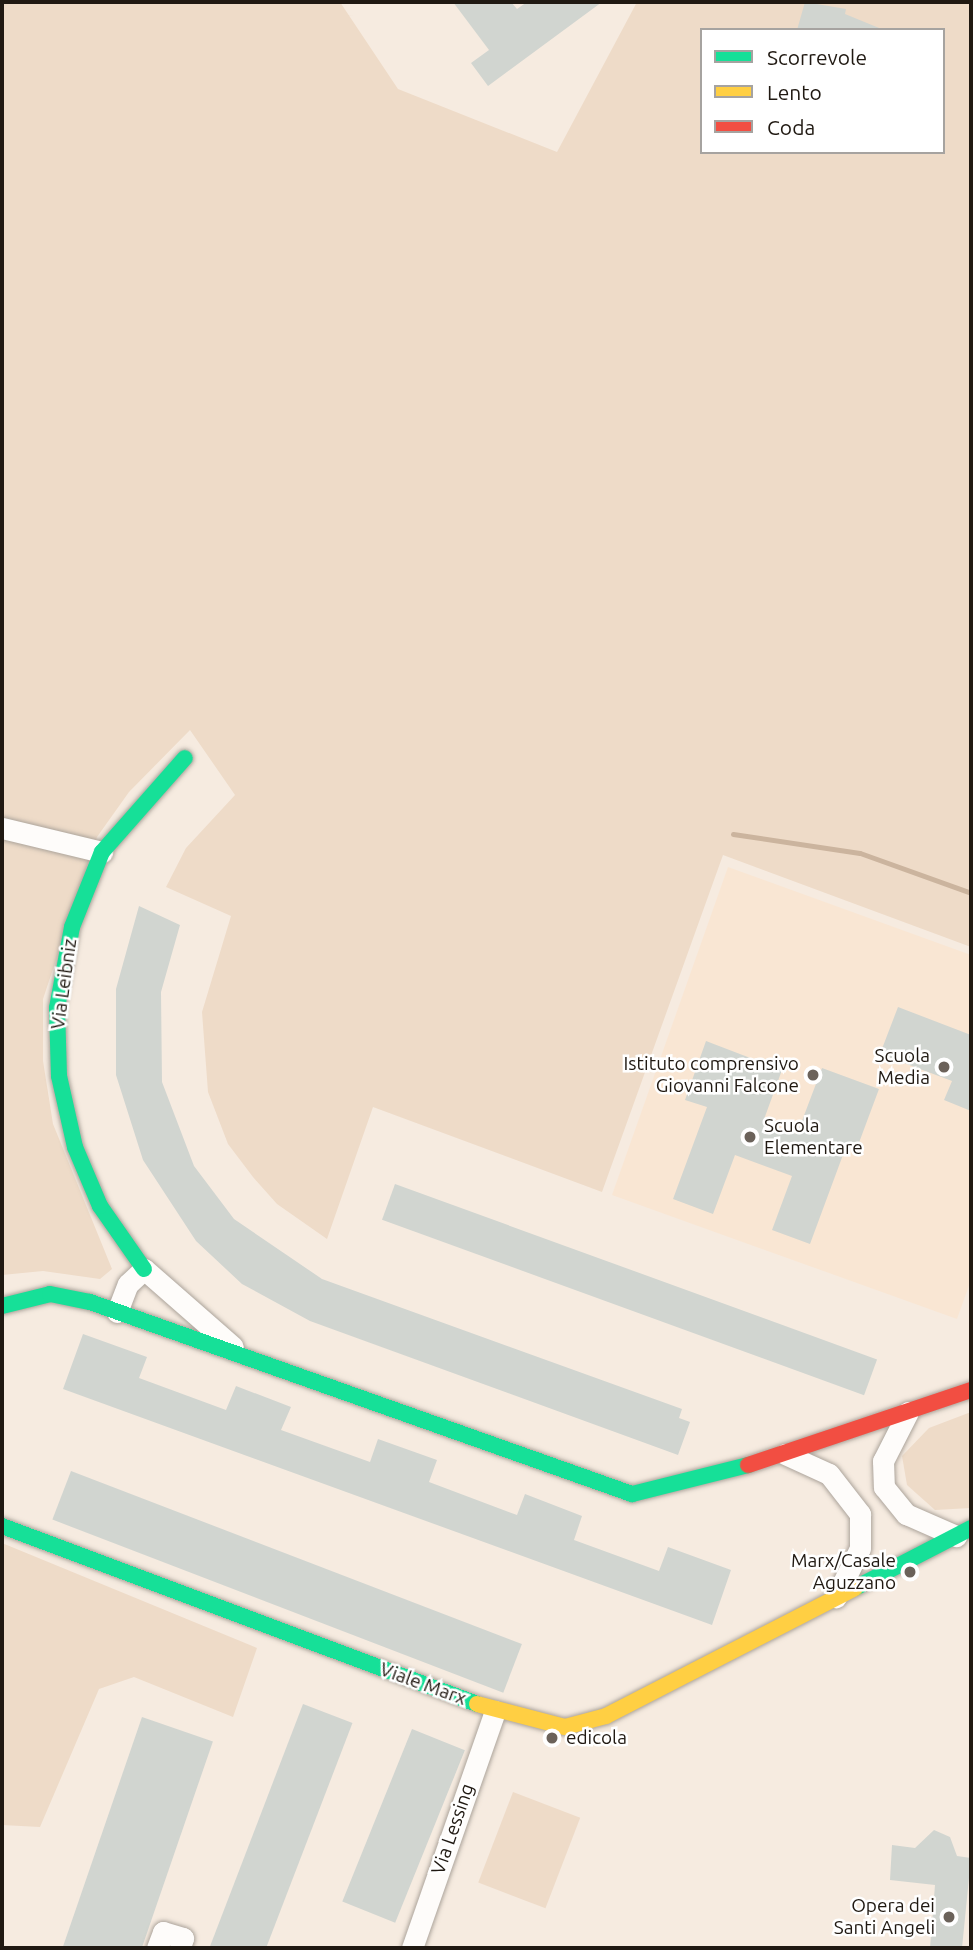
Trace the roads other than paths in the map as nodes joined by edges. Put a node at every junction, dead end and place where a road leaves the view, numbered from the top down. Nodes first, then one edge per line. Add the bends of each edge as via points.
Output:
1 (185, 758) dead end
2 (2, 828) edge
3 (102, 852) junction
4 (144, 1269) junction
5 (2, 1306) edge
6 (117, 1311) junction
7 (246, 1357) junction
8 (971, 1390) edge
9 (908, 1412) junction
10 (785, 1454) junction
11 (2, 1526) edge
12 (964, 1532) edge
13 (836, 1597) junction
14 (495, 1711) junction
15 (157, 1948) edge
16 (180, 1948) edge
17 (412, 1948) edge

1 - 3 street, Via Leibniz
2 - 3 street
3 - 4 street, Via Leibniz via 65,954 58,1063 83,1169
4 - 6 street via 128,1284
4 - 7 street, Via Leibniz
5 - 6 street via 50,1294
6 - 7 street
7 - 10 street via 622,1493 658,1492
8 - 9 street
9 - 10 street
9 - 12 street, Viale Marx via 883,1461 884,1487 906,1514
10 - 13 street via 829,1474 859,1514 857,1559
11 - 14 street, Viale Marx
12 - 13 street, Viale Marx
13 - 14 street, Viale Marx via 588,1724 548,1725
14 - 17 street, Via Lessing
15 - 16 street via 163,1931 183,1938

